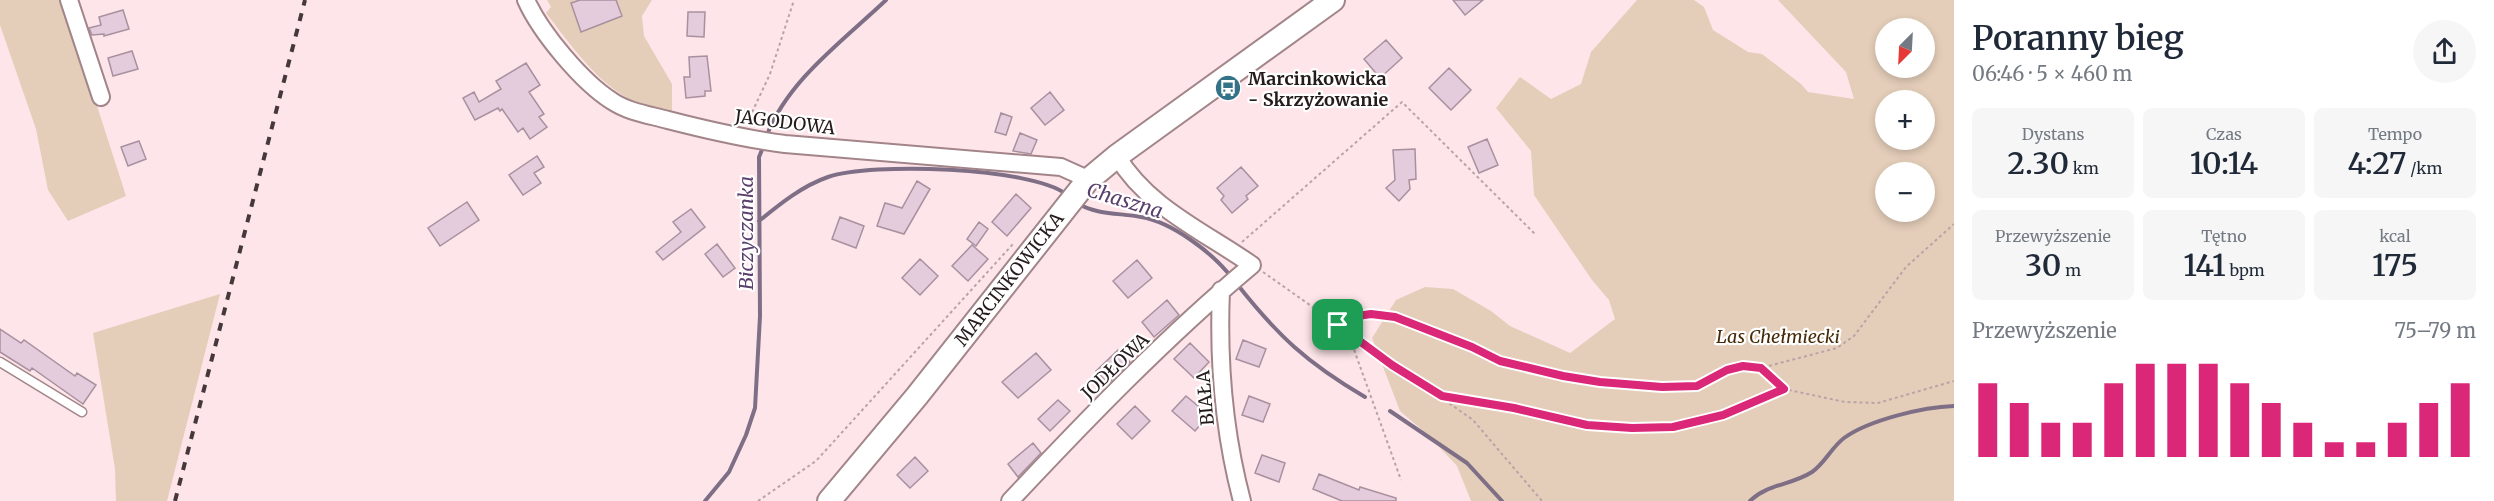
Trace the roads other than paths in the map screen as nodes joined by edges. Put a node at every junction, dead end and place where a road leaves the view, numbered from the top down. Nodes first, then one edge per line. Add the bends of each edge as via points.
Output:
1 (69, 0) edge
2 (526, 0) edge
3 (1333, 0) edge
4 (101, 97) dead end
5 (1117, 156) junction
6 (1077, 193) junction
7 (1236, 278) junction
8 (0, 362) edge
9 (82, 412) dead end
10 (828, 501) edge
11 (1010, 501) edge
12 (1242, 501) edge

1 - 4 street
2 - 6 street, JAGODOWA via 583,78 613,102 642,113 741,138 785,144 1061,167 1082,176
3 - 5 street, MARCINKOWICKA
5 - 6 street, MARCINKOWICKA
5 - 7 street via 1130,177 1152,199 1232,251
6 - 10 street, MARCINKOWICKA via 917,396
7 - 11 street, JODŁOWA via 1134,374
7 - 12 street, BIAŁA via 1220,350 1231,459
8 - 9 lane

